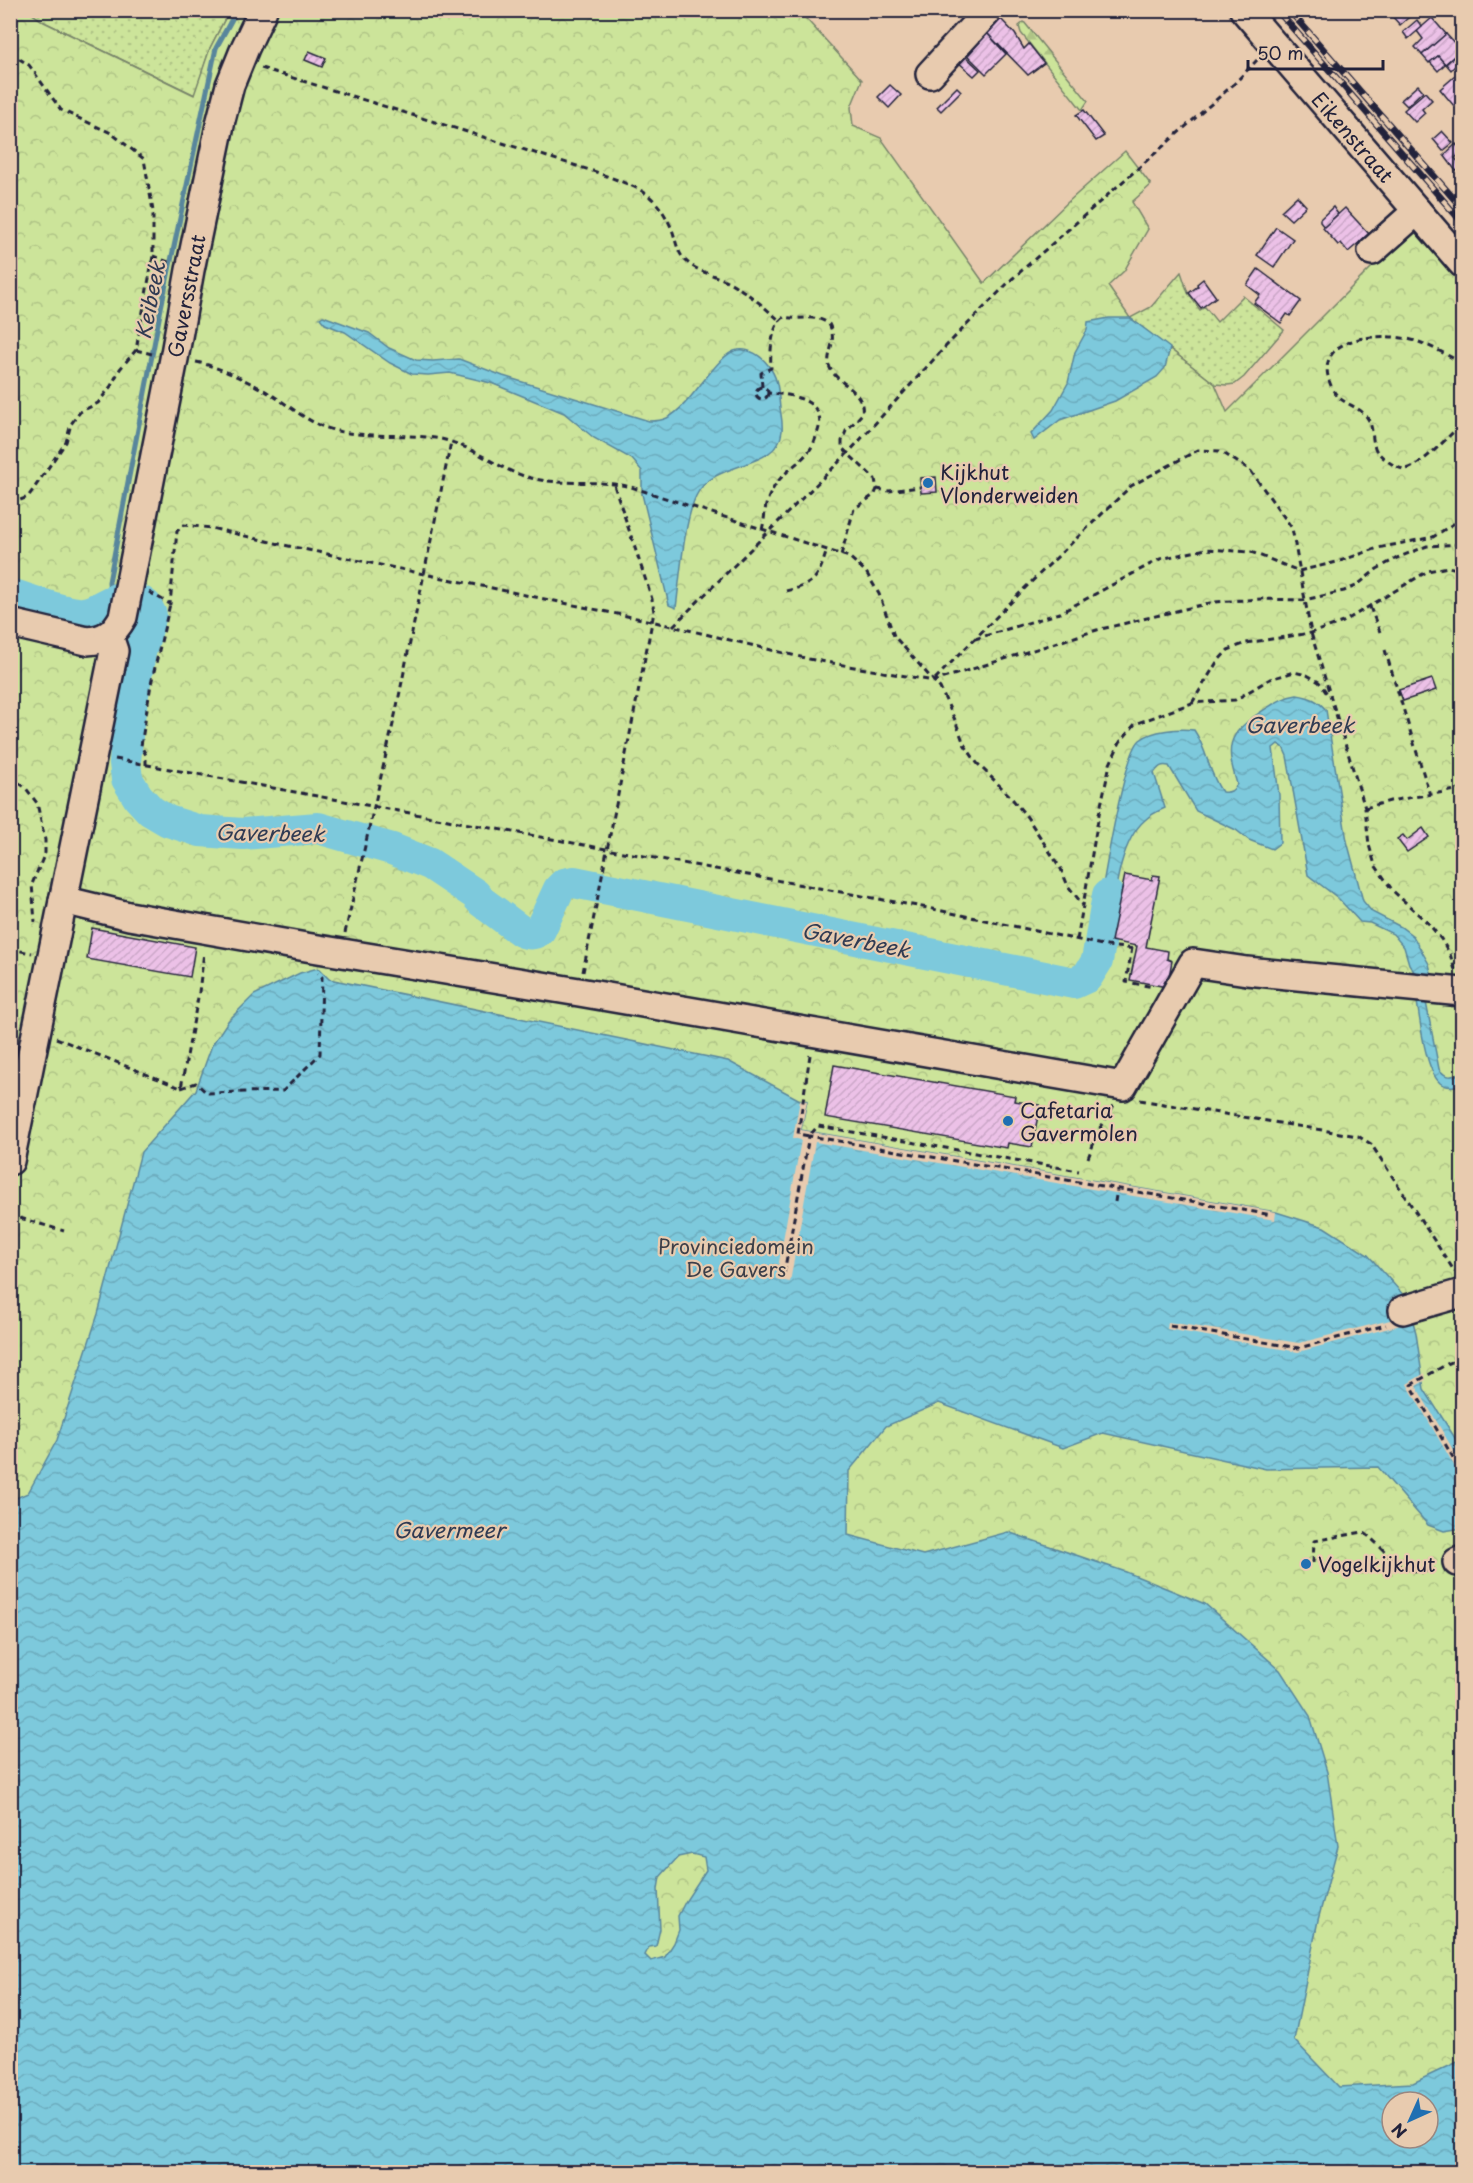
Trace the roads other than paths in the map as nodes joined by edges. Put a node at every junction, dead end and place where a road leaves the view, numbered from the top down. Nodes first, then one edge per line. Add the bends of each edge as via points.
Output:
1 (263, 10) edge
2 (989, 10) edge
3 (1244, 10) edge
4 (930, 74) dead end
5 (1418, 211) junction
6 (1372, 251) dead end
7 (1462, 263) edge
8 (10, 623) edge
9 (109, 636) junction
10 (63, 900) junction
11 (1457, 991) edge
12 (10, 1161) edge
13 (1459, 1283) edge
14 (1397, 1316) road end

1 - 9 street, Gaversstraat via 239,62 221,120 127,597 117,628
2 - 4 street
3 - 5 street, Eikenstraat
5 - 6 street
5 - 7 street, Eikenstraat
8 - 9 street via 87,641
9 - 10 street via 114,651
10 - 11 street via 129,916 813,1032 1121,1091 1193,963
10 - 12 street
13 - 14 street

